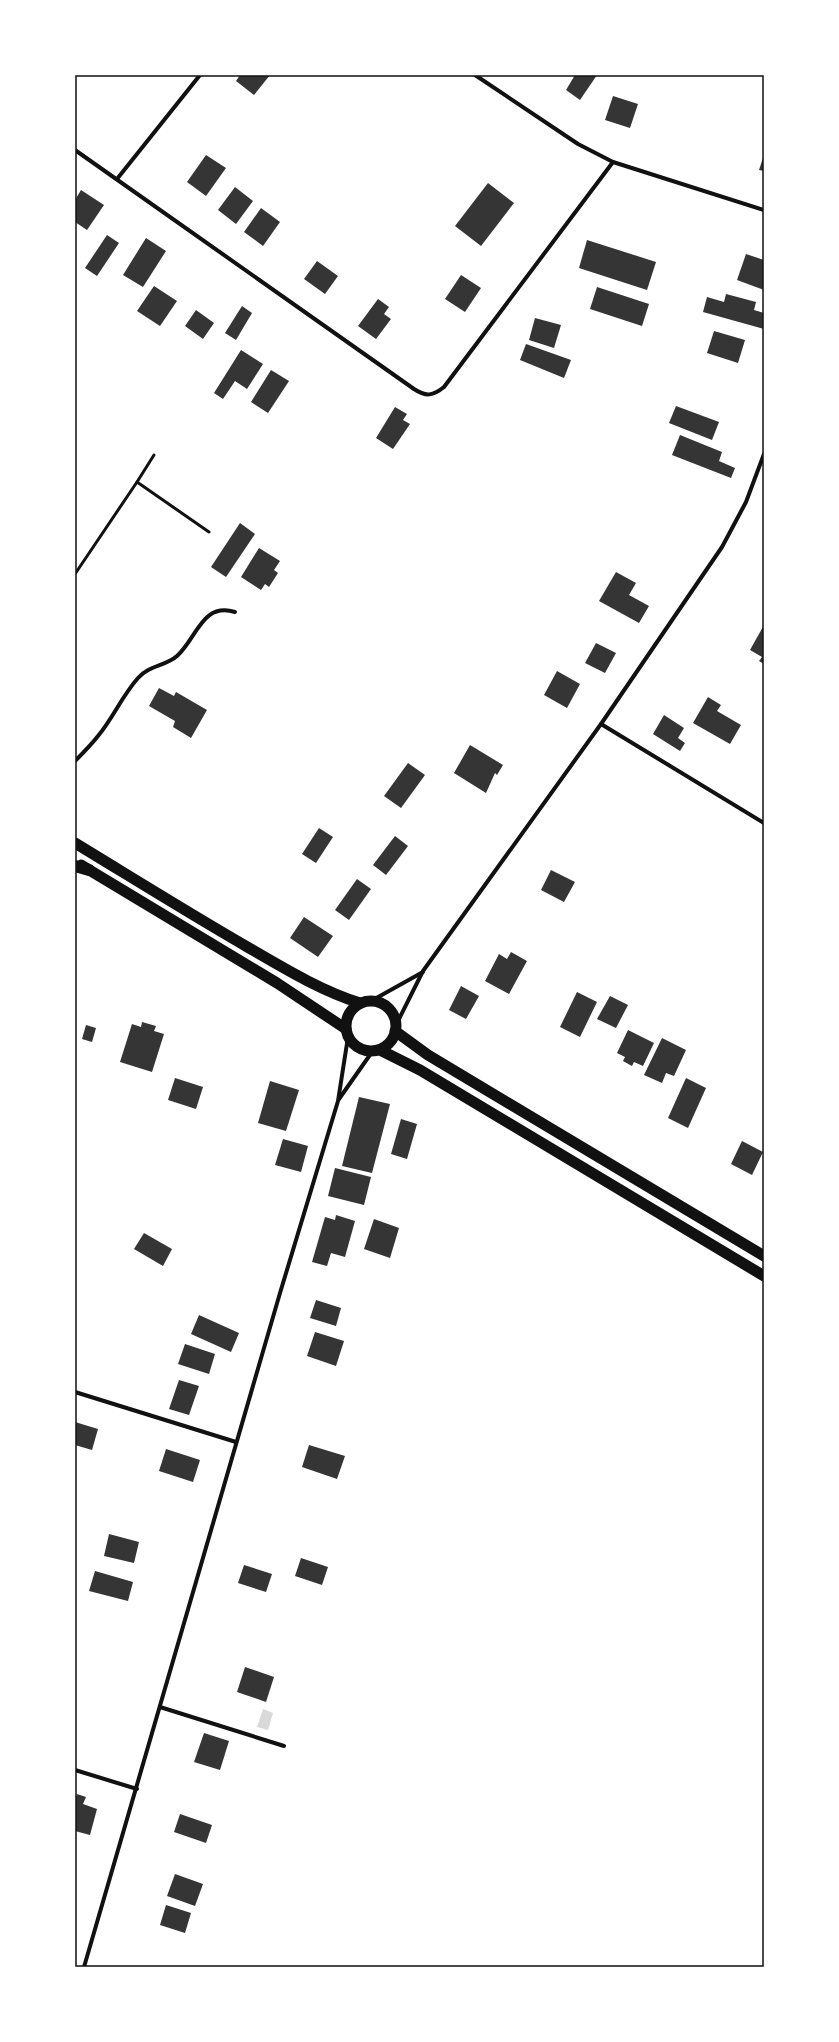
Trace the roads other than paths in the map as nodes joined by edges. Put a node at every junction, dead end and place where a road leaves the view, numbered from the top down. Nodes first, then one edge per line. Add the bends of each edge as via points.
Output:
1 (200, 75) edge
2 (475, 75) edge
3 (75, 150) edge
4 (613, 162) junction
5 (117, 180) junction
6 (764, 210) edge
7 (764, 454) edge
8 (154, 455) dead end
9 (137, 482) junction
10 (209, 532) dead end
11 (75, 574) edge
12 (235, 612) dead end
13 (601, 724) junction
14 (75, 761) edge
15 (764, 823) edge
16 (75, 843) edge
17 (75, 861) edge
18 (75, 866) edge
19 (89, 870) junction
20 (423, 971) junction
21 (366, 1002) junction
22 (396, 1028) junction
23 (347, 1033) junction
24 (376, 1051) junction
25 (338, 1101) junction
26 (764, 1256) edge
27 (764, 1276) edge
28 (75, 1392) edge
29 (236, 1442) junction
30 (160, 1707) junction
31 (284, 1746) dead end
32 (75, 1770) edge
33 (137, 1788) junction
34 (84, 1967) edge

1 - 5 street
2 - 4 street via 578,144
3 - 5 street
4 - 5 street via 444,387 429,395 414,389
4 - 6 street
7 - 13 street via 746,502 722,547
8 - 9 lane
9 - 10 lane
9 - 11 lane
12 - 14 street via 217,610 209,615 176,657 148,669 139,677 99,736
13 - 15 street
13 - 20 street
16 - 21 highway via 286,969 326,990
17 - 19 highway
18 - 19 highway
19 - 23 highway via 277,983
20 - 21 street
20 - 22 street
21 - 22 highway via 380,1003 388,1008
21 - 23 highway via 348,1014
22 - 24 highway via 389,1043
22 - 26 highway via 428,1055
23 - 24 highway via 358,1048
23 - 25 street
24 - 25 street
24 - 27 highway via 420,1070
25 - 29 street
28 - 29 street
29 - 30 street
30 - 31 street
30 - 33 street
32 - 33 street
33 - 34 street

